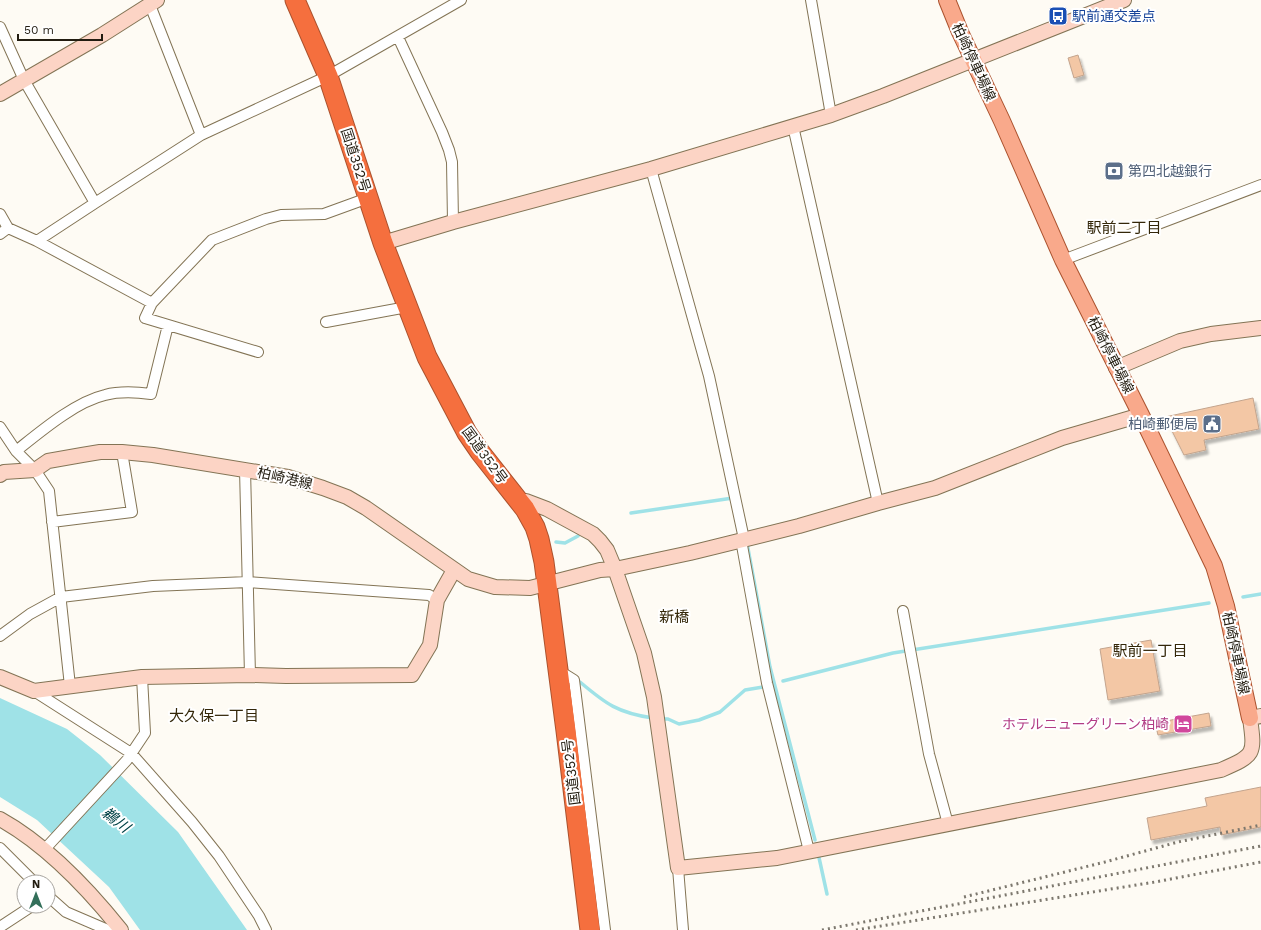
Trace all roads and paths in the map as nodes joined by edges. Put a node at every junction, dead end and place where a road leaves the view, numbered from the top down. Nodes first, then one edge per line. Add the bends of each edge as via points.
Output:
1 (295, 0) edge
2 (461, 0) edge
3 (810, 0) edge
4 (947, 0) edge
5 (1124, 0) edge
6 (153, 2) edge
7 (0, 27) edge
8 (398, 37) junction
9 (973, 59) junction
10 (328, 76) junction
11 (24, 80) junction
12 (0, 94) edge
13 (830, 115) junction
14 (793, 126) junction
15 (201, 135) junction
16 (651, 169) junction
17 (1261, 185) edge
18 (368, 198) junction
19 (95, 203) junction
20 (0, 214) edge
21 (453, 222) junction
22 (4, 231) edge
23 (36, 241) junction
24 (383, 243) junction
25 (1063, 260) junction
26 (152, 303) junction
27 (407, 307) junction
28 (326, 322) dead end
29 (168, 325) junction
30 (1261, 328) edge
31 (258, 352) dead end
32 (1116, 368) junction
33 (1141, 414) junction
34 (0, 427) edge
35 (16, 451) junction
36 (122, 452) junction
37 (246, 469) junction
38 (35, 470) junction
39 (0, 475) edge
40 (520, 502) junction
41 (878, 503) junction
42 (52, 522) junction
43 (742, 540) junction
44 (615, 569) junction
45 (454, 570) junction
46 (248, 582) junction
47 (547, 584) junction
48 (61, 597) junction
49 (437, 600) junction
50 (903, 611) dead end
51 (0, 636) edge
52 (558, 670) junction
53 (250, 675) junction
54 (0, 677) edge
55 (142, 677) junction
56 (70, 686) junction
57 (34, 691) junction
58 (1256, 717) edge
59 (129, 757) junction
60 (0, 819) edge
61 (948, 824) junction
62 (0, 848) edge
63 (47, 848) junction
64 (809, 851) junction
65 (678, 868) junction
66 (26, 874) edge
67 (56, 903) edge
68 (20, 914) edge
69 (0, 927) edge
70 (108, 930) edge
71 (121, 930) edge
72 (266, 930) edge
73 (590, 930) edge
74 (605, 930) edge
75 (683, 930) edge

1 - 10 highway, 国道352号
2 - 8 street
3 - 13 street
4 - 9 main road, 柏崎停車場線
5 - 9 street
6 - 11 street via 102,36
6 - 15 street
7 - 11 street
8 - 10 street
8 - 21 street via 449,150 452,162
9 - 13 street
9 - 25 main road, 柏崎停車場線
10 - 15 street
10 - 18 highway, 国道352号
11 - 12 street
11 - 19 street
13 - 14 street
14 - 16 street
14 - 41 street
15 - 19 street
16 - 21 street
16 - 43 street via 709,376
17 - 25 street
18 - 24 highway, 国道352号
18 - 26 street via 324,214 266,218 212,240
19 - 23 street
20 - 22 street
21 - 24 street
22 - 23 street
23 - 26 street
24 - 27 highway, 国道352号
25 - 32 main road, 柏崎停車場線
26 - 29 street via 145,318
27 - 28 street
27 - 40 highway, 国道352号 via 426,357 459,419 480,452
29 - 31 street
29 - 35 street via 151,394 132,392 104,395 85,403 51,424
30 - 32 street via 1180,341
32 - 33 main road, 柏崎停車場線
33 - 41 street, 柏崎港線 via 1062,438 935,488
33 - 58 main road, 柏崎停車場線 via 1214,566
34 - 35 street
35 - 38 street
36 - 37 street, 柏崎港線
36 - 38 street, 柏崎港線 via 82,454 48,461
36 - 42 street via 132,512
37 - 45 street, 柏崎港線 via 306,481 346,497 366,508
37 - 46 street
38 - 39 street, 柏崎港線 via 4,472
38 - 42 street via 49,491
40 - 44 street via 526,501 542,506 593,534 606,550
40 - 47 highway, 国道352号 via 535,526
41 - 43 street, 柏崎港線
42 - 48 street
43 - 44 street, 柏崎港線
43 - 64 street via 767,683
44 - 47 street, 柏崎港線 via 600,570
44 - 65 street via 644,653 654,697
45 - 47 street, 柏崎港線 via 468,579 495,587 530,588
45 - 49 street
46 - 48 street via 153,586
46 - 49 street via 430,595
46 - 53 street
47 - 52 highway, 国道352号
48 - 51 street via 30,614
48 - 56 street
49 - 53 street via 430,645 412,675
50 - 61 street via 930,754
52 - 73 highway, 国道352号
52 - 74 street via 574,680
53 - 55 street
54 - 57 street
55 - 56 street
55 - 59 street via 145,733
56 - 57 street
57 - 59 street
58 - 61 street via 1252,748 1248,756 1221,770
59 - 63 street
59 - 72 street via 192,822 219,856
60 - 63 street
61 - 64 street
62 - 66 street
63 - 71 street via 99,902
64 - 65 street via 777,858
65 - 75 street
67 - 70 street via 66,912
68 - 69 street

